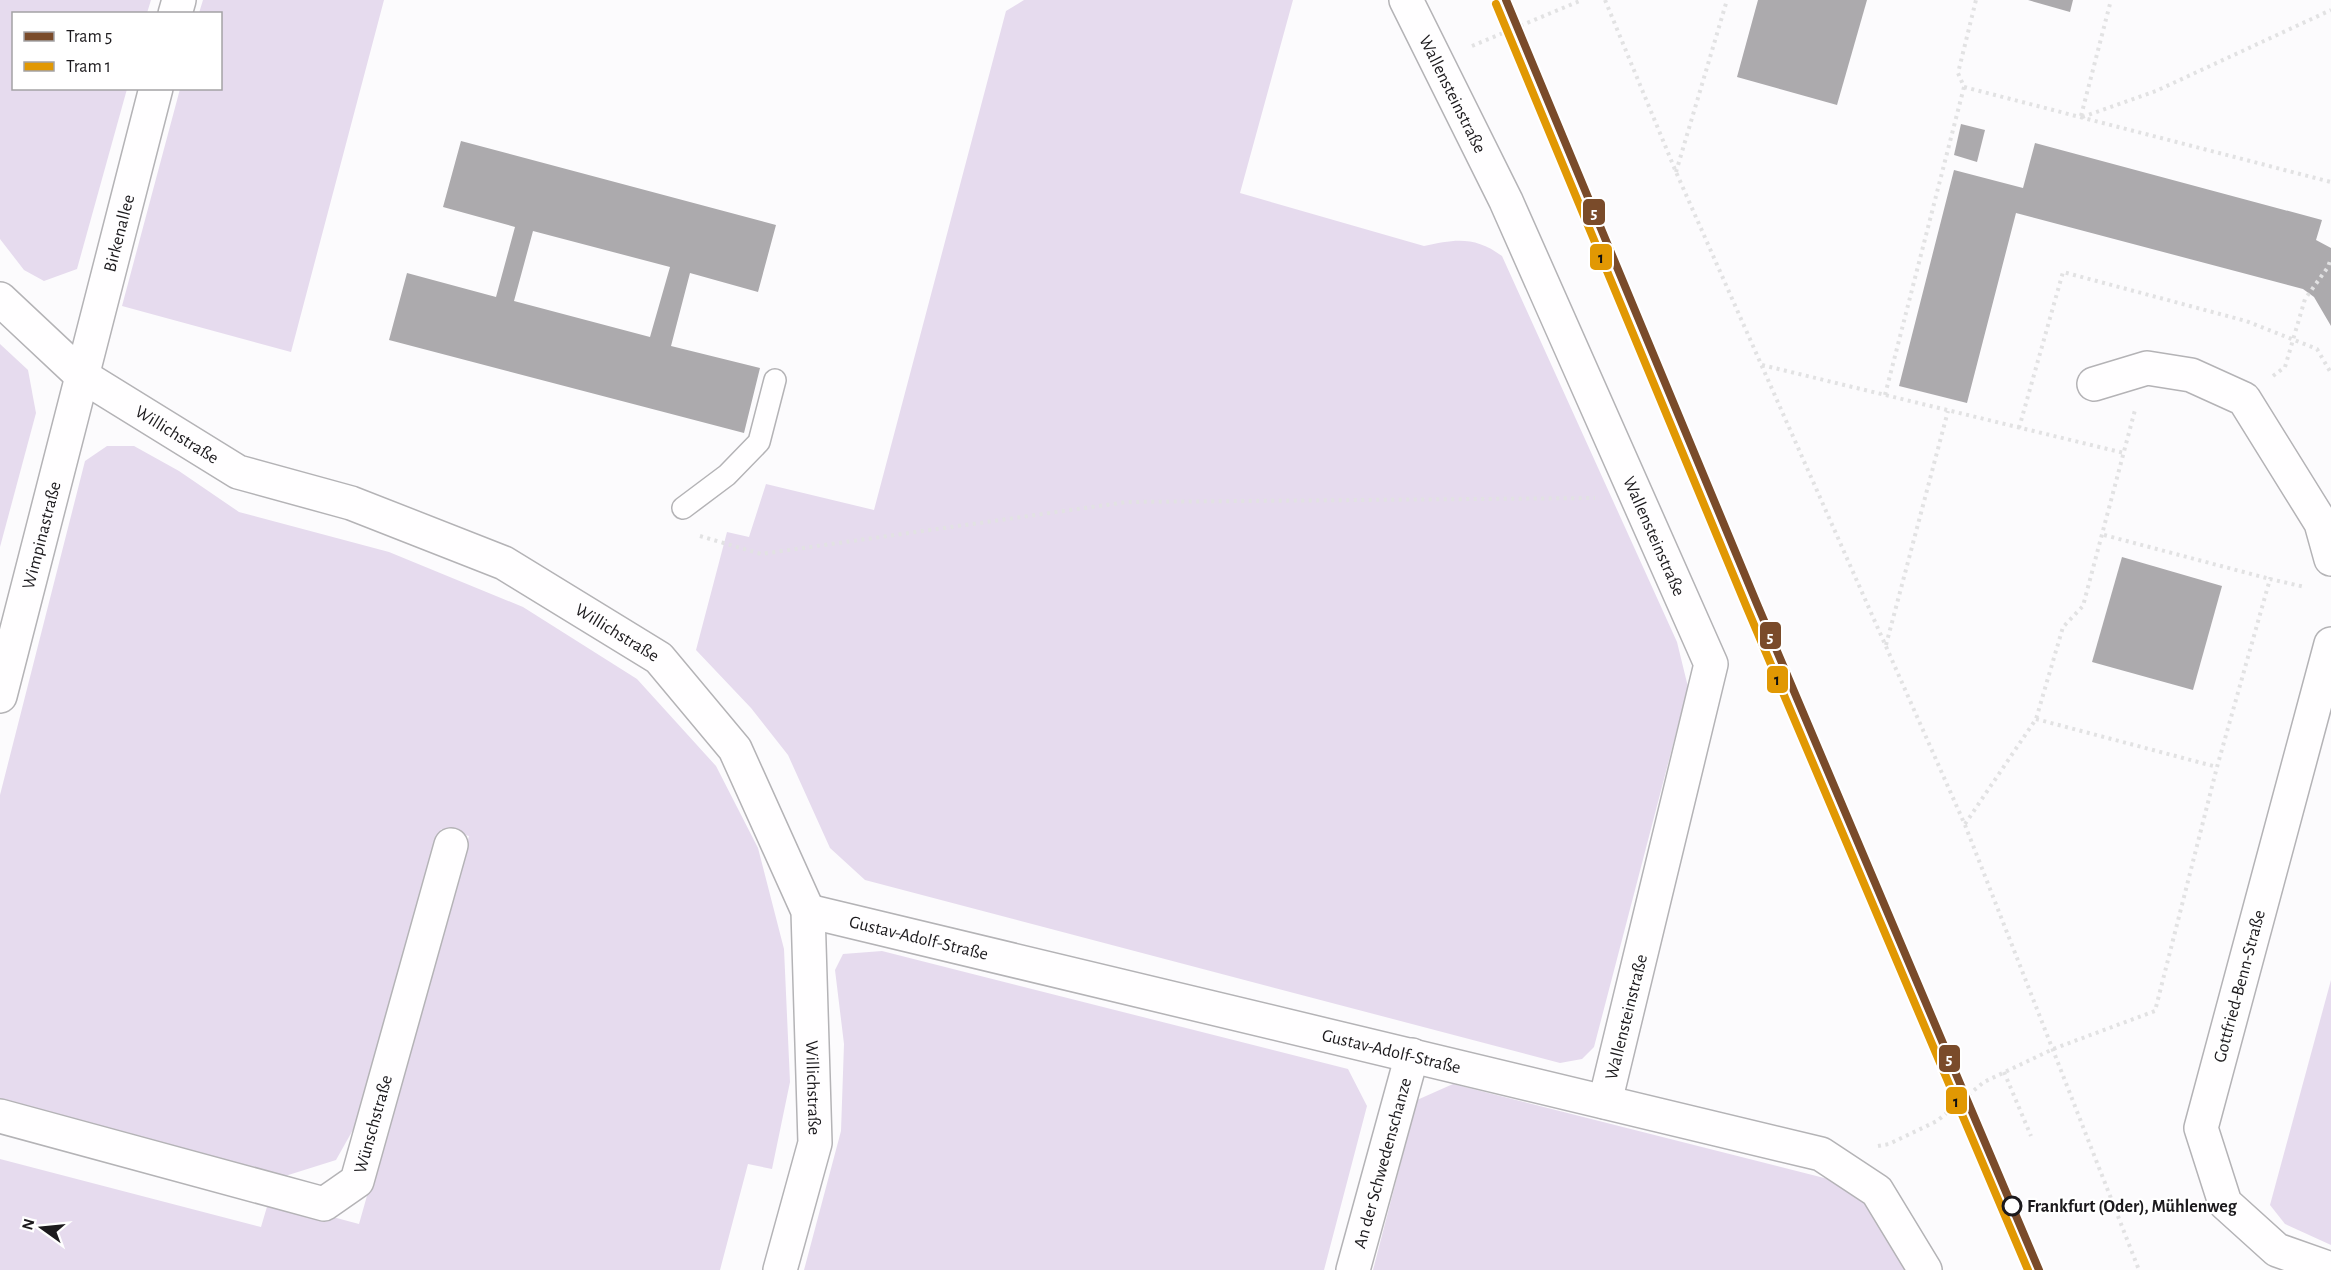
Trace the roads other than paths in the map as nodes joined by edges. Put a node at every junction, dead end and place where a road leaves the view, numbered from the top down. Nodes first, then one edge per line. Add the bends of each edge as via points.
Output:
1 (1406, 0) edge
2 (155, 90) edge
3 (0, 299) edge
4 (81, 375) junction
5 (776, 380) dead end
6 (2094, 384) dead end
7 (683, 508) dead end
8 (2331, 559) edge
9 (2331, 644) edge
10 (0, 696) edge
11 (451, 845) dead end
12 (808, 911) junction
13 (1412, 1055) junction
14 (1605, 1102) junction
15 (0, 1116) edge
16 (2331, 1269) edge
17 (780, 1270) edge
18 (1353, 1270) edge
19 (1925, 1270) edge

1 - 14 street, Wallensteinstraße via 1506,201 1711,664
2 - 4 street, Birkenallee
3 - 4 street, Willichstraße
4 - 10 street, Wimpinastraße
4 - 12 street, Willichstraße via 238,472 351,503 504,563 659,658 735,749
5 - 7 lane via 759,442 728,475
6 - 8 street via 2147,368 2191,375 2244,399 2321,523
9 - 16 street, Gottfried-Benn-Straße via 2201,1128 2225,1203 2277,1250
11 - 15 street, Wünschstraße via 357,1181 324,1204
12 - 13 street, Gustav-Adolf-Straße
12 - 17 street, Willichstraße via 815,1143
13 - 14 street, Gustav-Adolf-Straße
13 - 18 street, An der Schwedenschanze
14 - 19 street, Gustav-Adolf-Straße via 1821,1154 1877,1191

